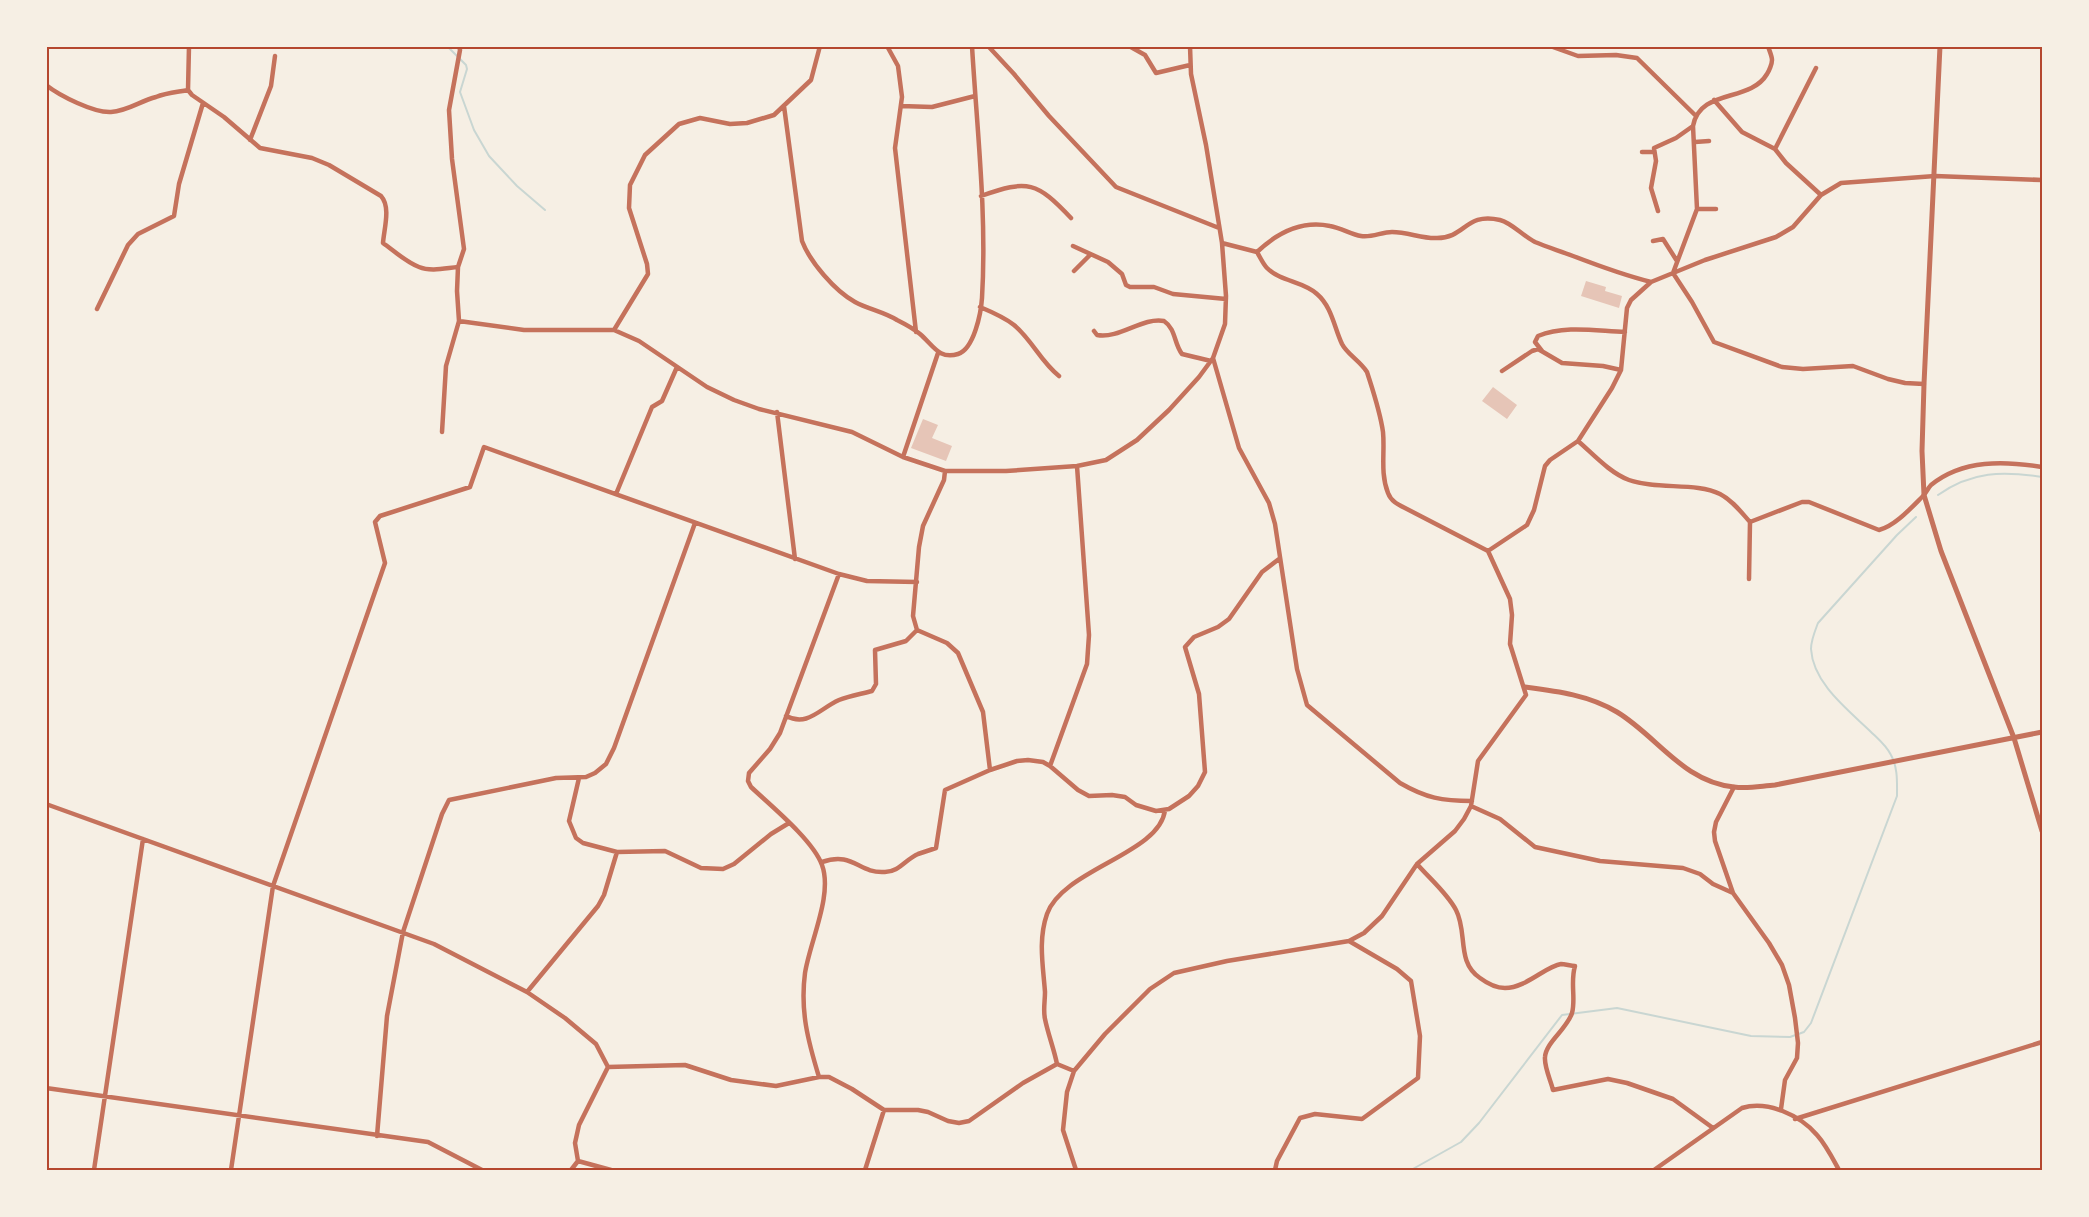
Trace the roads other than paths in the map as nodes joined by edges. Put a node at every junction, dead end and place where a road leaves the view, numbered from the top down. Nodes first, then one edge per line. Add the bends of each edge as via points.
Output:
1 (189, 46) edge
2 (459, 46) edge
3 (820, 46) edge
4 (887, 46) edge
5 (972, 46) edge
6 (988, 46) edge
7 (1129, 46) edge
8 (1190, 46) edge
9 (1550, 46) edge
10 (1768, 46) edge
11 (1940, 46) edge
12 (275, 56) dead end
13 (1190, 65) junction
14 (1816, 68) dead end
15 (46, 85) edge
16 (188, 90) junction
17 (975, 96) junction
18 (1714, 100) junction
19 (203, 102) junction
20 (784, 106) junction
21 (902, 106) junction
22 (1695, 115) junction
23 (1693, 126) junction
24 (250, 140) junction
25 (1709, 141) dead end
26 (1695, 142) junction
27 (1775, 149) junction
28 (1642, 152) dead end
29 (1653, 152) junction
30 (1935, 176) junction
31 (2043, 180) edge
32 (1821, 195) junction
33 (981, 196) junction
34 (1697, 209) junction
35 (1716, 209) dead end
36 (1658, 211) dead end
37 (1071, 218) dead end
38 (1220, 228) junction
39 (1653, 241) dead end
40 (1222, 243) junction
41 (1073, 246) dead end
42 (1257, 252) junction
43 (1090, 255) junction
44 (1677, 261) junction
45 (458, 267) junction
46 (1074, 271) dead end
47 (1672, 273) junction
48 (1651, 282) junction
49 (1226, 299) junction
50 (980, 307) junction
51 (97, 309) dead end
52 (459, 321) junction
53 (614, 330) junction
54 (1094, 331) dead end
55 (916, 332) junction
56 (1625, 332) junction
57 (1542, 351) junction
58 (938, 353) junction
59 (1212, 359) junction
60 (677, 368) junction
61 (1621, 370) junction
62 (1502, 371) dead end
63 (1059, 376) dead end
64 (1924, 384) junction
65 (777, 412) junction
66 (442, 432) dead end
67 (1578, 441) junction
68 (903, 457) junction
69 (1077, 466) junction
70 (2043, 467) edge
71 (945, 471) junction
72 (616, 494) junction
73 (1924, 495) junction
74 (695, 522) junction
75 (1750, 522) junction
76 (1488, 551) junction
77 (795, 559) junction
78 (1280, 559) junction
79 (839, 574) junction
80 (1749, 579) dead end
81 (917, 582) junction
82 (917, 630) junction
83 (1525, 687) junction
84 (786, 716) junction
85 (2043, 732) edge
86 (2014, 738) junction
87 (1050, 765) junction
88 (990, 770) junction
89 (579, 778) junction
90 (1734, 787) junction
91 (1471, 803) junction
92 (46, 804) edge
93 (1165, 810) junction
94 (789, 823) junction
95 (2043, 831) edge
96 (143, 839) junction
97 (617, 852) junction
98 (822, 862) junction
99 (1417, 864) junction
100 (273, 886) junction
101 (1733, 893) junction
102 (403, 932) junction
103 (1349, 940) junction
104 (527, 992) junction
105 (2043, 1042) edge
106 (1057, 1064) junction
107 (608, 1067) junction
108 (1074, 1071) junction
109 (819, 1077) junction
110 (46, 1088) edge
111 (104, 1097) junction
112 (1781, 1109) junction
113 (884, 1110) junction
114 (240, 1116) junction
115 (1795, 1119) junction
116 (1713, 1128) junction
117 (377, 1136) junction
118 (578, 1161) junction
119 (94, 1170) edge
120 (231, 1170) edge
121 (482, 1170) edge
122 (571, 1170) edge
123 (611, 1170) edge
124 (864, 1170) edge
125 (1076, 1170) edge
126 (1275, 1170) edge
127 (1654, 1170) edge
128 (1839, 1170) edge

1 - 16 street
2 - 45 street via 449,110 464,249
3 - 20 street via 810,80
4 - 21 street via 898,66
5 - 17 street
6 - 38 street via 1116,187
7 - 13 street via 1145,55 1156,73
8 - 13 street
9 - 22 street via 1578,56 1637,58
10 - 18 street via 1772,60 1760,83 1739,94
11 - 30 street
12 - 24 street via 271,86
13 - 38 street
14 - 27 street
15 - 16 street via 78,104 108,112
16 - 19 street
17 - 21 street via 932,107
17 - 33 street
18 - 22 street
18 - 27 street via 1742,132
19 - 24 street
19 - 51 street via 179,184 174,216 138,234 128,245
20 - 53 street via 774,116 747,123 700,118 679,124 645,154 630,185 629,208 648,274
20 - 55 street via 802,241 808,255 844,295
21 - 55 street via 895,148
22 - 23 street
23 - 26 street
23 - 29 street via 1654,147
24 - 45 street via 260,148 312,158 381,196 387,208 383,243 419,267
25 - 26 street
26 - 34 street
27 - 32 street
28 - 29 street
29 - 36 street via 1656,161 1651,188
30 - 31 street
30 - 32 street via 1841,183
30 - 64 street
32 - 47 street via 1793,227 1776,237
33 - 37 street via 1012,185 1032,188 1051,197
33 - 50 street
34 - 35 street
34 - 44 street
38 - 40 street
39 - 44 street via 1663,239
40 - 42 street
40 - 49 street
41 - 43 street
42 - 48 street via 1270,240 1305,224 1363,236 1389,232 1436,239 1453,237 1474,220 1483,219 1502,221 1543,245 1614,273
42 - 76 street via 1267,268 1318,294 1335,322 1342,344 1367,372 1383,431 1383,479 1392,501
43 - 46 street
43 - 49 street via 1115,267 1130,287 1154,286 1173,294
44 - 47 street
45 - 52 street
47 - 48 street
47 - 64 street via 1714,342 1782,367 1853,366 1888,379
48 - 56 street via 1631,300
49 - 59 street via 1225,324
50 - 58 street via 969,347 959,354
50 - 63 street via 1016,327
52 - 53 street via 524,330
52 - 66 street via 446,366
53 - 60 street via 639,341
54 - 59 street via 1097,335 1111,335 1164,321 1172,329 1182,354
55 - 58 street
56 - 57 street via 1549,332 1538,336 1535,342
56 - 61 street
57 - 61 street via 1562,363
57 - 62 street via 1532,351
58 - 68 street
59 - 69 street via 1169,411 1137,440 1106,460
59 - 78 street via 1239,447 1269,503
60 - 65 street via 734,400
60 - 72 street via 662,401 652,407
61 - 67 street
64 - 73 street
65 - 68 street via 852,432
65 - 77 street
67 - 75 street via 1627,479 1718,492
67 - 76 street via 1545,466 1527,525
68 - 71 street
69 - 71 street
69 - 87 street via 1089,635 1087,664
70 - 73 street via 1982,464 1951,473 1930,486
71 - 81 street via 923,526
72 - 74 street
72 - 100 street via 484,447 470,487 380,516 375,522 385,563
73 - 75 street via 1888,528 1879,530 1809,502
73 - 86 street via 1941,551
74 - 77 street
74 - 89 street via 614,748 606,764
75 - 80 street
76 - 83 street via 1510,599 1510,644
77 - 79 street
78 - 91 street via 1297,669 1307,705 1400,783 1435,799
78 - 93 street via 1262,572 1228,619 1190,639 1185,647 1199,694 1205,772 1189,796
79 - 81 street via 867,581
79 - 84 street
81 - 82 street via 913,616
82 - 84 street via 906,641 875,650 876,684 872,691 838,700 804,720
82 - 88 street via 947,643 958,653 983,712
83 - 90 street via 1562,692 1617,712 1684,768 1710,782
83 - 91 street via 1522,702 1478,761
84 - 94 street via 780,733 749,773 748,781
85 - 86 street
86 - 90 street via 1775,785
86 - 95 street
87 - 88 street via 1028,760
87 - 93 street via 1089,796 1125,797 1136,805
88 - 98 street via 945,790 936,849 916,855 888,872 879,873 845,859
89 - 97 street via 569,821 576,838
89 - 102 street via 556,778 449,800
90 - 101 street via 1714,832
91 - 99 street via 1455,831
91 - 101 street via 1500,819 1535,847 1600,861 1683,868
92 - 96 street
93 - 106 street via 1155,830 1126,854 1066,889 1048,912 1040,958 1044,1017
94 - 97 street via 723,869 700,868 665,851
94 - 98 street
96 - 100 street
96 - 111 street
97 - 104 street via 598,906
98 - 109 street via 827,880 805,973 803,1002 806,1032
99 - 103 street via 1382,916 1364,933
99 - 116 street via 1458,912 1464,956 1474,975 1495,987 1509,988 1561,964 1575,966 1571,978 1573,1011 1545,1057 1553,1090 1608,1079 1627,1083 1672,1099
100 - 102 street
100 - 114 street
101 - 112 street via 1769,943 1789,985 1798,1043 1797,1058 1785,1080
102 - 104 street
102 - 117 street via 387,1016
103 - 108 street via 1174,973 1150,989
103 - 126 street via 1411,981 1420,1036 1418,1078 1362,1119 1315,1114 1300,1118
104 - 107 street via 587,1035
105 - 115 street
106 - 108 street
106 - 113 street via 969,1121 948,1121 918,1110
107 - 109 street via 685,1065 731,1080 776,1086
107 - 118 street via 579,1125 575,1143
108 - 125 street via 1067,1092 1063,1130
109 - 113 street via 829,1077
110 - 111 street
111 - 114 street
111 - 119 street
112 - 115 street
112 - 116 street via 1748,1106
113 - 124 street
114 - 117 street
114 - 120 street
115 - 128 street via 1817,1135
116 - 127 street
117 - 121 street via 429,1142
118 - 122 street
118 - 123 street

